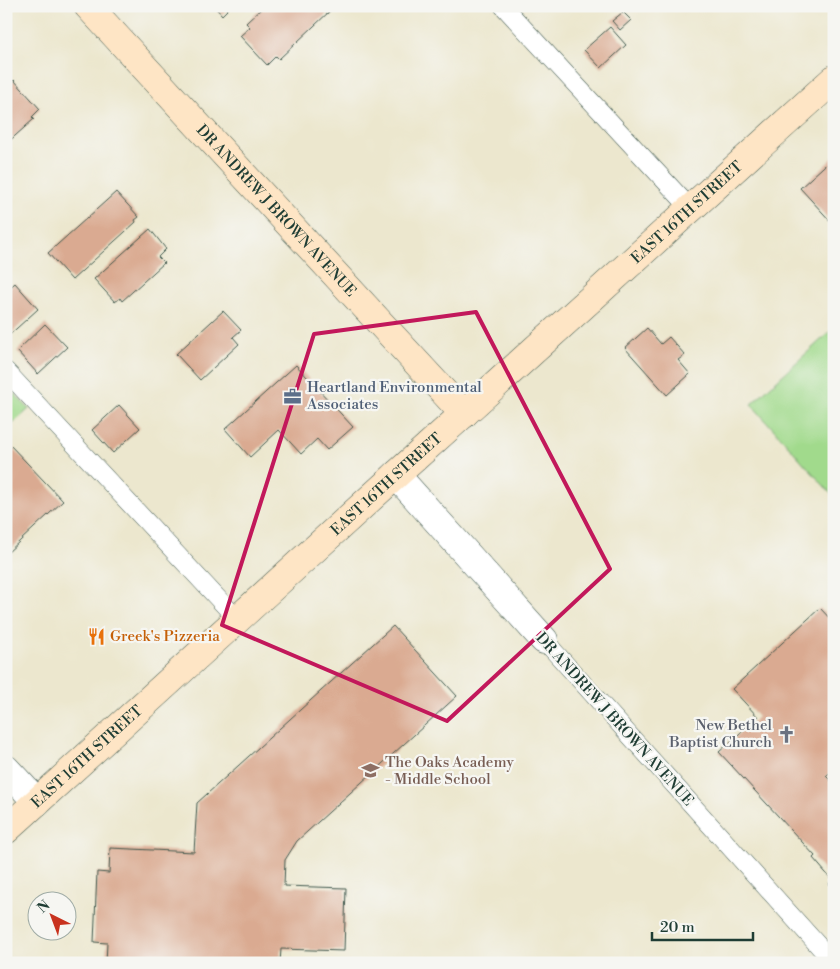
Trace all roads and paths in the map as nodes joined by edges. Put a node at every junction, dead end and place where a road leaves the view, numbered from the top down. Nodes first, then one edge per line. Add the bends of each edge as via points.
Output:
1 (88, 6) edge
2 (503, 6) edge
3 (834, 79) edge
4 (691, 208) junction
5 (6, 371) edge
6 (464, 414) junction
7 (396, 475) junction
8 (238, 620) junction
9 (544, 640) joint
10 (6, 769) edge
11 (37, 802) junction
12 (6, 830) edge
13 (834, 963) edge

1 - 6 main road, DR ANDREW J BROWN AVENUE
2 - 4 lane
3 - 4 main road, EAST 16TH STREET
4 - 6 main road, EAST 16TH STREET
5 - 8 lane
6 - 7 main road, EAST 16TH STREET
7 - 8 main road, EAST 16TH STREET
7 - 9 street, DR ANDREW J BROWN AVENUE
8 - 11 main road, EAST 16TH STREET
9 - 13 lane, DR ANDREW J BROWN AVENUE
10 - 11 street
11 - 12 main road, EAST 16TH STREET

